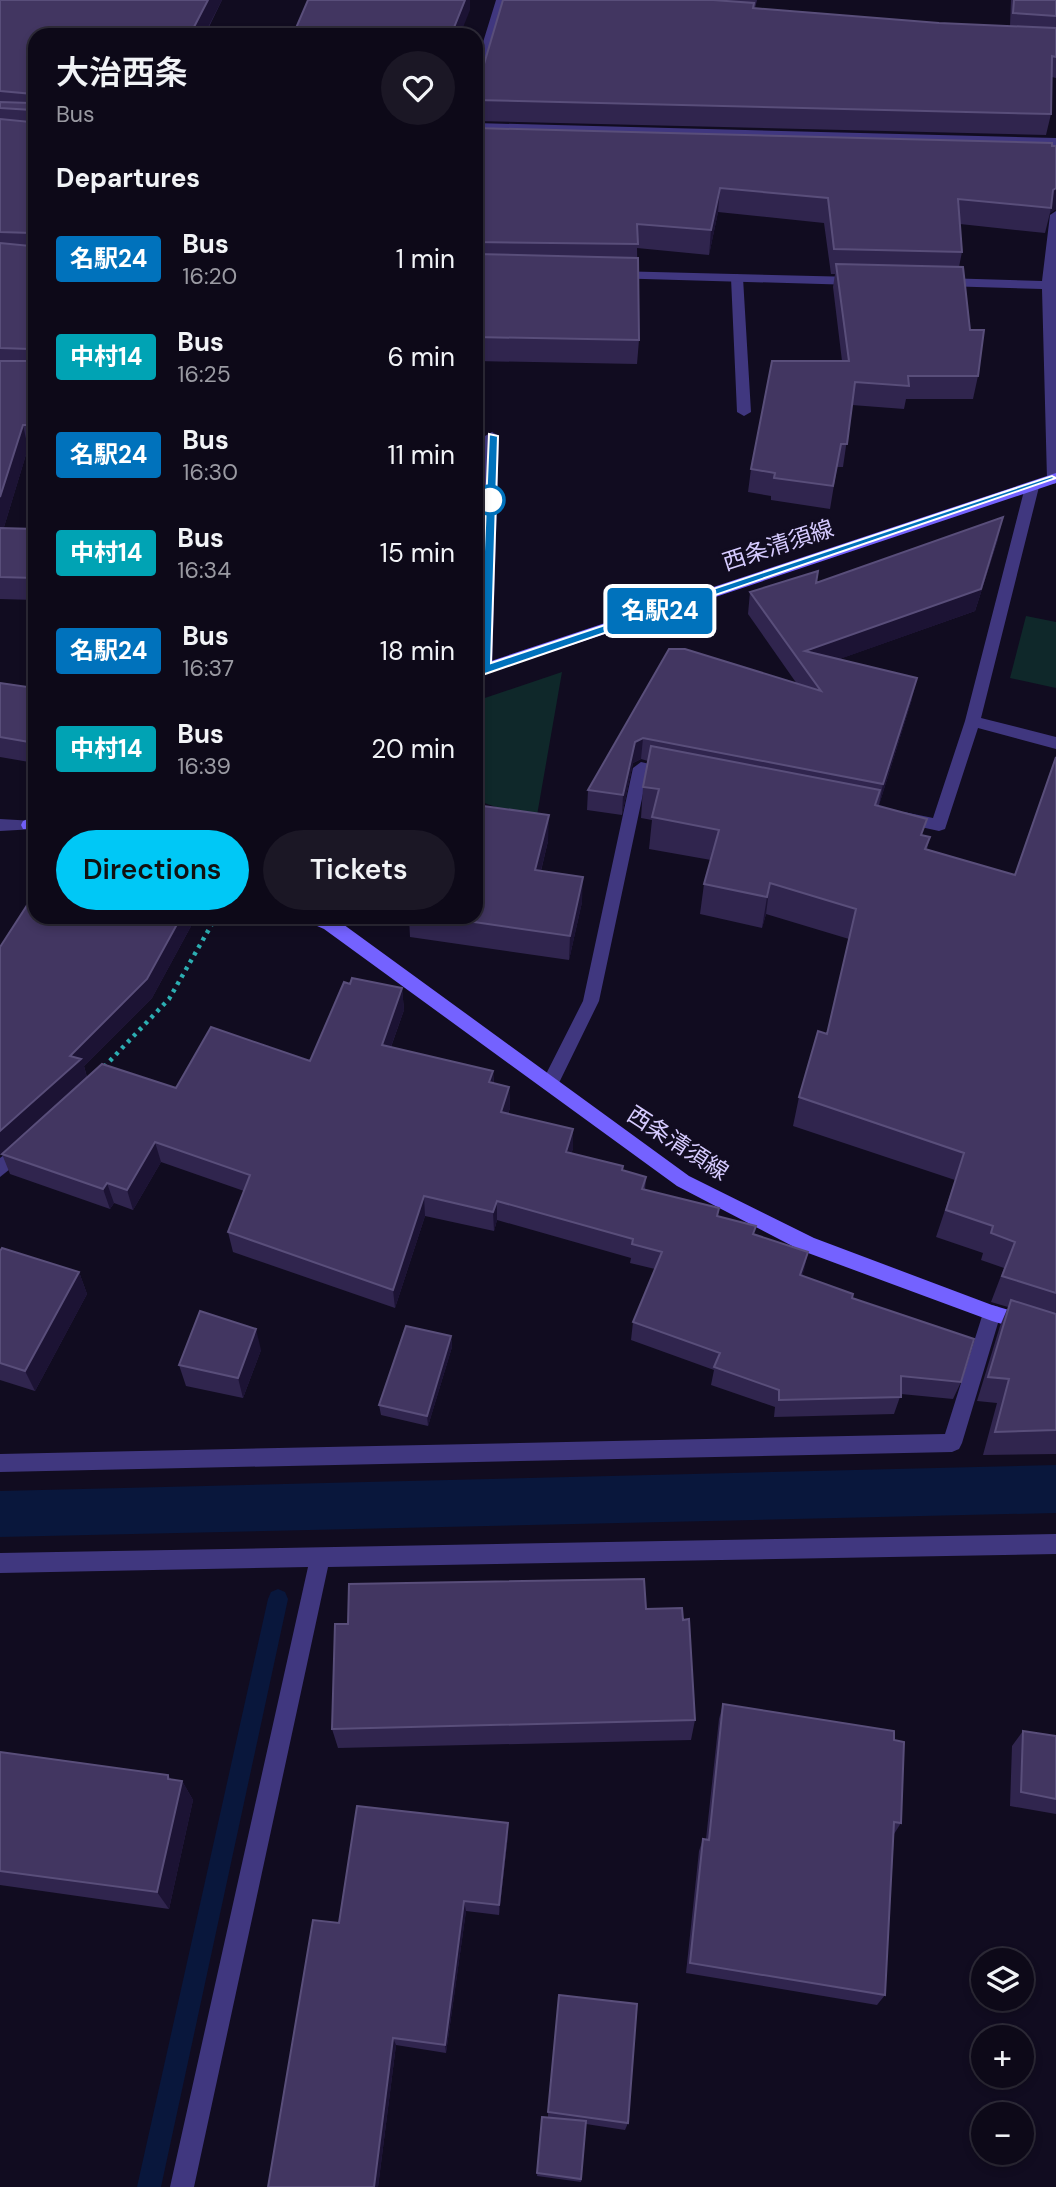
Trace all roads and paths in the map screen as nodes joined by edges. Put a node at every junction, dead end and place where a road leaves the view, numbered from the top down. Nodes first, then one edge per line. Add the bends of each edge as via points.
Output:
1 (501, 0) edge
2 (483, 60) edge
3 (483, 127) edge
4 (1056, 142) edge
5 (1056, 215) edge
6 (598, 275) edge
7 (737, 278) junction
8 (872, 281) edge
9 (926, 282) edge
10 (1048, 285) junction
11 (744, 412) dead end
12 (492, 436) dead end
13 (1055, 479) edge
14 (1032, 487) junction
15 (483, 628) edge
16 (483, 670) edge
17 (973, 721) junction
18 (1056, 743) edge
19 (682, 776) edge
20 (885, 814) edge
21 (28, 824) edge
22 (0, 825) edge
23 (211, 924) edge
24 (330, 924) edge
25 (99, 1072) edge
26 (550, 1084) junction
27 (41, 1133) edge
28 (1, 1167) edge
29 (992, 1313) junction
30 (1056, 1332) edge
31 (0, 1463) edge
32 (1056, 1544) edge
33 (320, 1557) junction
34 (0, 1563) edge
35 (182, 2187) edge

1 - 2 street
3 - 4 street via 902,143
5 - 10 street
6 - 7 street
7 - 8 street
7 - 11 street
9 - 10 street
10 - 13 street
12 - 15 street
13 - 14 main road, 西条清須線
14 - 16 main road, 西条清須線
14 - 17 street
17 - 18 street
17 - 20 street via 939,825
19 - 26 street via 641,768 591,1000
21 - 22 street
23 - 25 path via 169,999
24 - 26 main road, 西条清須線
26 - 29 main road, 西条清須線 via 683,1181 807,1244
27 - 28 street
29 - 30 main road, 西条清須線
29 - 31 street via 952,1443
32 - 33 street
33 - 34 street
33 - 35 street

